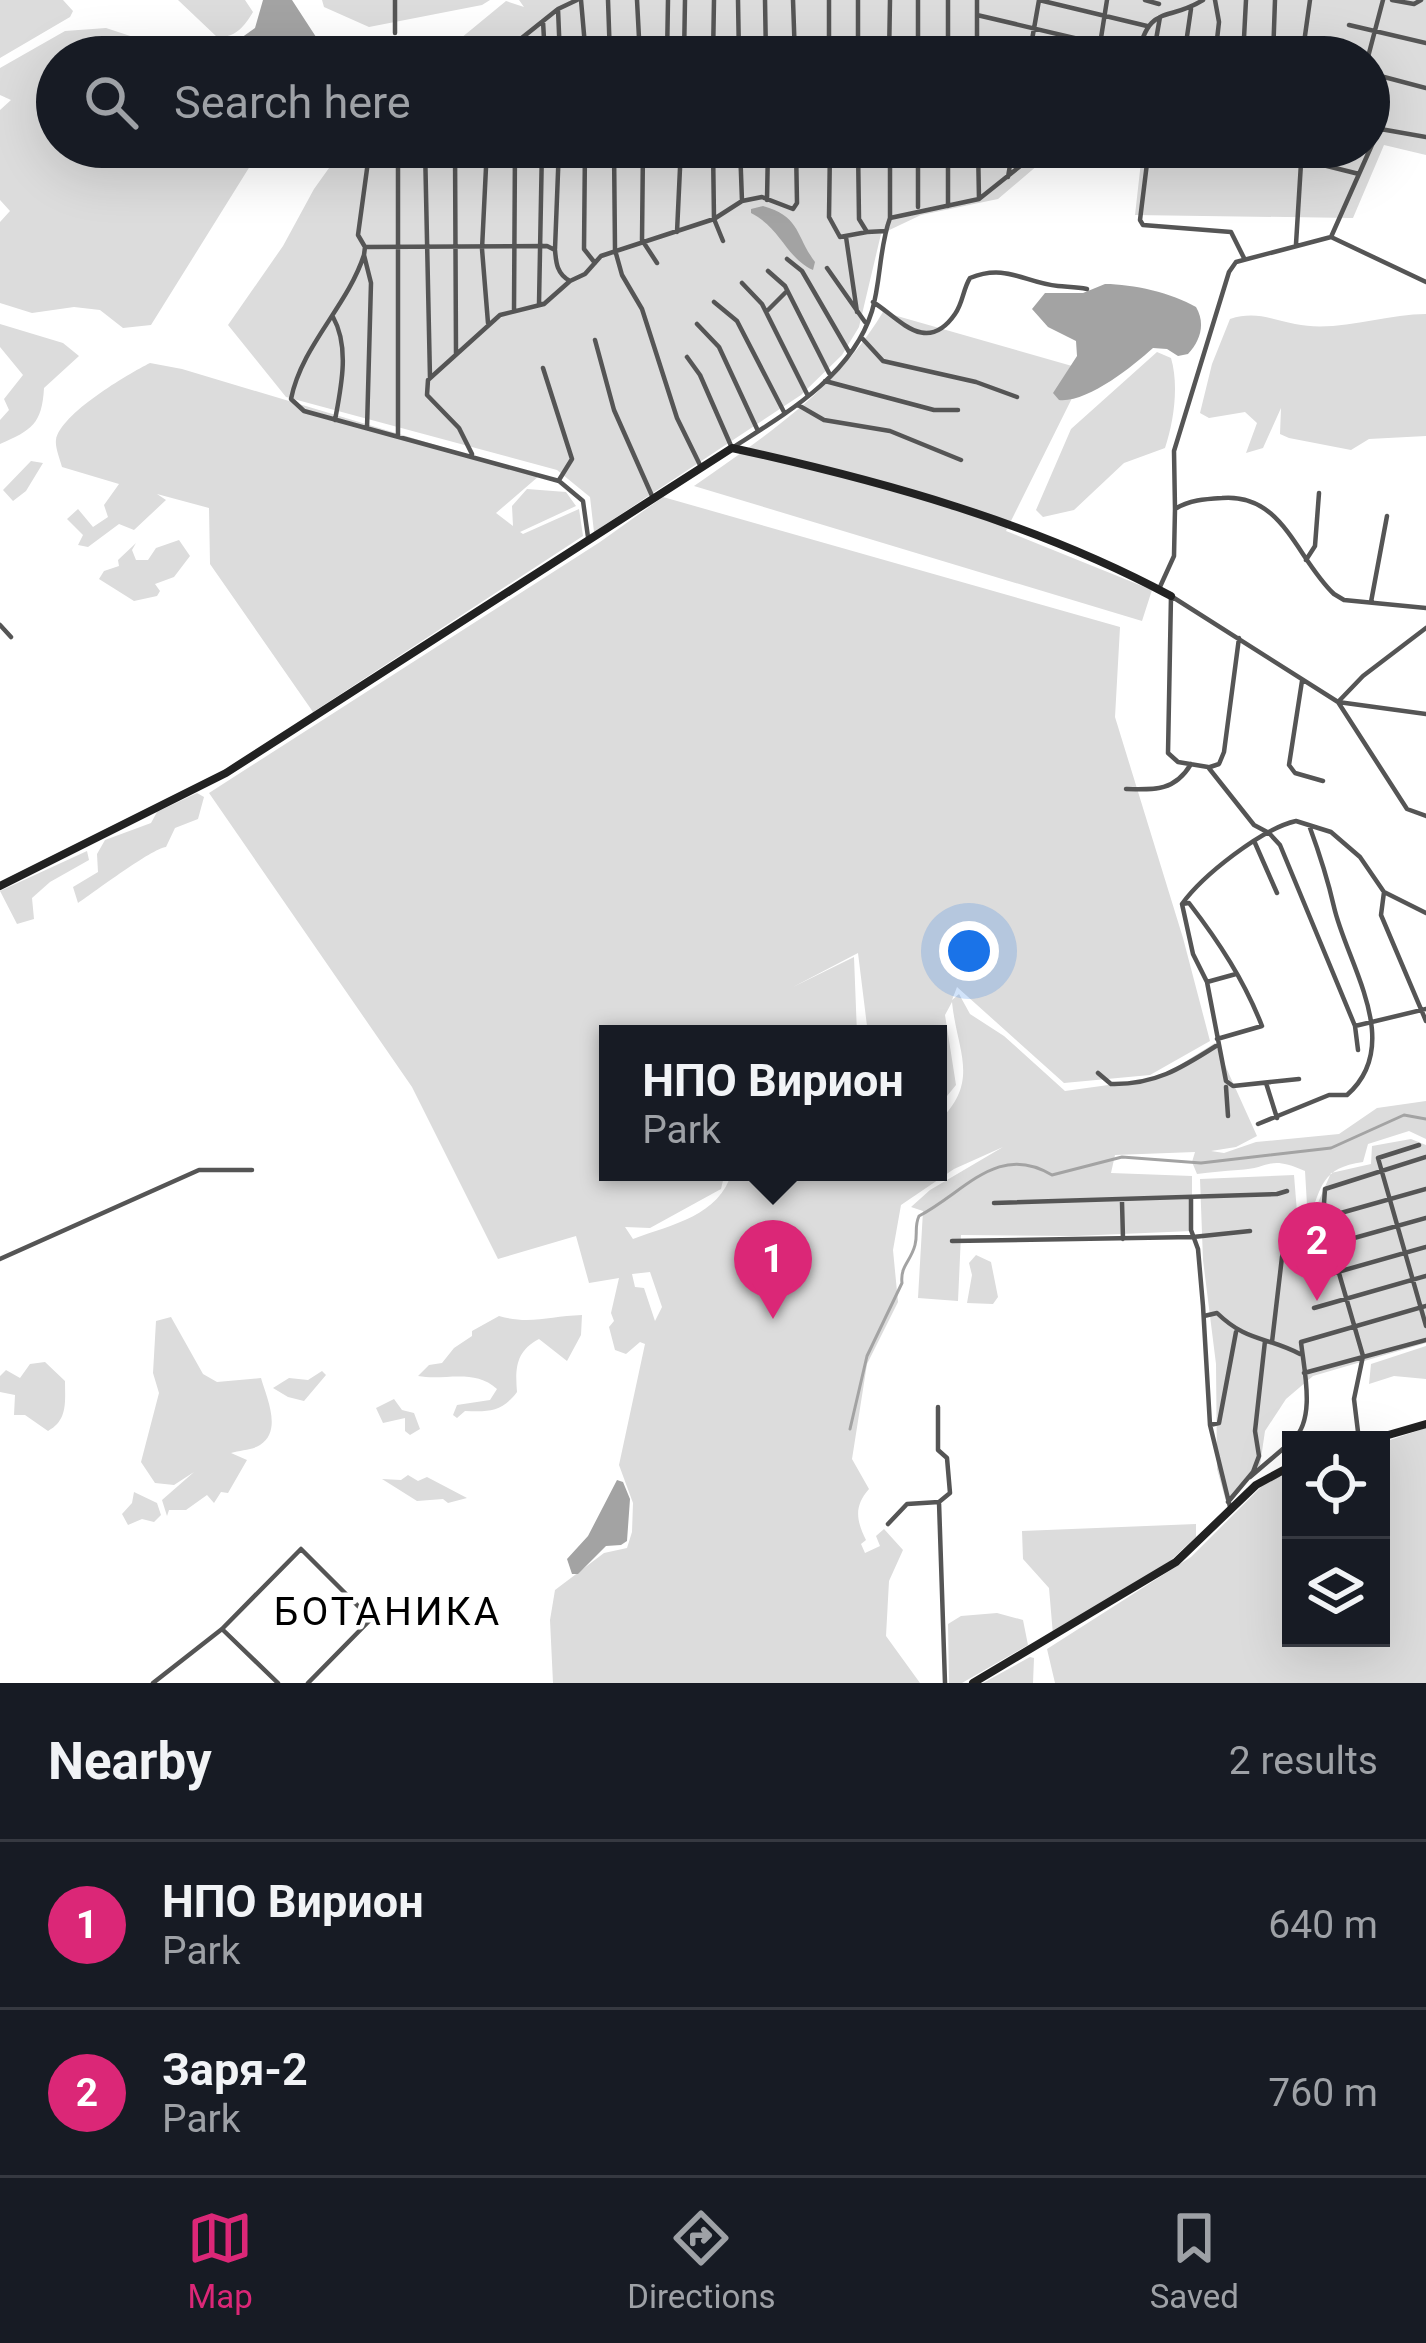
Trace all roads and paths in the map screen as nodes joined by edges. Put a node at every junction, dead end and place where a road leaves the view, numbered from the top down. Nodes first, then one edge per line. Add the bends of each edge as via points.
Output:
1 (394, 0) edge
2 (579, 0) edge
3 (608, 0) edge
4 (637, 0) edge
5 (668, 0) edge
6 (685, 0) edge
7 (714, 0) edge
8 (739, 0) edge
9 (765, 0) edge
10 (793, 0) edge
11 (829, 0) edge
12 (858, 0) edge
13 (890, 0) edge
14 (918, 0) edge
15 (948, 0) edge
16 (977, 0) edge
17 (1039, 0) edge
18 (1107, 0) edge
19 (1145, 0) edge
20 (1176, 0) edge
21 (1203, 0) edge
22 (1215, 0) edge
23 (1246, 0) edge
24 (1275, 0) edge
25 (1310, 0) edge
26 (1383, 0) edge
27 (1392, 0) edge
28 (1420, 0) edge
29 (1159, 4) dead end
30 (1191, 8) junction
31 (558, 9) junction
32 (1172, 9) junction
33 (977, 15) junction
34 (1105, 16) junction
35 (1160, 17) junction
36 (543, 21) junction
37 (1349, 25) dead end
38 (1147, 26) junction
39 (1034, 29) junction
40 (1375, 31) junction
41 (395, 33) dead end
42 (524, 36) edge
43 (544, 36) edge
44 (559, 36) edge
45 (583, 36) edge
46 (609, 36) edge
47 (639, 36) edge
48 (667, 36) edge
49 (684, 36) edge
50 (713, 36) edge
51 (739, 36) edge
52 (766, 36) edge
53 (794, 36) edge
54 (830, 36) edge
55 (858, 36) edge
56 (890, 36) edge
57 (918, 36) edge
58 (948, 36) edge
59 (977, 36) edge
60 (1033, 36) edge
61 (1065, 36) edge
62 (1101, 36) edge
63 (1144, 36) edge
64 (1157, 36) edge
65 (1187, 36) edge
66 (1218, 36) edge
67 (1244, 36) edge
68 (1274, 36) edge
69 (1306, 36) edge
70 (1374, 36) edge
71 (1426, 43) edge
72 (1390, 79) edge
73 (1426, 88) edge
74 (1390, 128) edge
75 (1426, 137) edge
76 (367, 168) edge
77 (397, 168) edge
78 (426, 168) edge
79 (454, 168) edge
80 (486, 168) edge
81 (515, 168) edge
82 (541, 168) edge
83 (558, 168) edge
84 (585, 168) edge
85 (614, 168) edge
86 (644, 168) edge
87 (680, 168) edge
88 (713, 168) edge
89 (741, 168) edge
90 (768, 168) edge
91 (796, 168) edge
92 (830, 168) edge
93 (858, 168) edge
94 (890, 168) edge
95 (918, 168) edge
96 (948, 168) edge
97 (978, 168) edge
98 (1010, 168) edge
99 (1019, 168) edge
100 (1146, 168) edge
101 (1300, 168) edge
102 (1335, 168) edge
103 (1362, 168) edge
104 (1359, 174) junction
105 (1008, 177) junction
106 (979, 199) junction
107 (767, 200) junction
108 (742, 201) junction
109 (948, 206) junction
110 (918, 210) junction
111 (890, 218) junction
112 (714, 219) junction
113 (886, 231) junction
114 (677, 232) junction
115 (867, 232) junction
116 (846, 237) junction
117 (1331, 237) junction
118 (642, 240) junction
119 (723, 241) dead end
120 (1296, 244) junction
121 (538, 246) junction
122 (395, 247) junction
123 (430, 248) junction
124 (456, 248) junction
125 (513, 248) junction
126 (482, 249) junction
127 (555, 250) junction
128 (615, 250) junction
129 (364, 251) junction
130 (1244, 258) junction
131 (787, 259) dead end
132 (595, 262) junction
133 (657, 263) dead end
134 (827, 268) dead end
135 (768, 271) dead end
136 (570, 280) junction
137 (1426, 281) edge
138 (742, 283) dead end
139 (1088, 290) dead end
140 (787, 291) junction
141 (714, 302) dead end
142 (873, 302) junction
143 (544, 304) junction
144 (514, 311) junction
145 (766, 311) junction
146 (857, 313) junction
147 (333, 317) junction
148 (488, 323) junction
149 (867, 323) junction
150 (698, 324) dead end
151 (861, 337) junction
152 (595, 340) dead end
153 (849, 352) junction
154 (456, 353) junction
155 (687, 357) dead end
156 (543, 368) dead end
157 (430, 378) junction
158 (828, 378) junction
159 (808, 396) junction
160 (1017, 397) dead end
161 (798, 405) junction
162 (958, 410) dead end
163 (784, 414) junction
164 (334, 420) junction
165 (367, 428) junction
166 (758, 431) junction
167 (398, 436) junction
168 (732, 448) junction
169 (473, 455) junction
170 (961, 460) dead end
171 (701, 466) junction
172 (559, 481) junction
173 (1319, 493) dead end
174 (653, 498) junction
175 (1175, 509) junction
176 (1387, 516) dead end
177 (589, 540) junction
178 (1306, 560) junction
179 (1159, 590) junction
180 (1172, 596) junction
181 (1371, 602) junction
182 (1426, 608) edge
183 (0, 626) edge
184 (1426, 628) edge
185 (11, 638) dead end
186 (1239, 638) junction
187 (1302, 681) junction
188 (1338, 702) junction
189 (1426, 714) edge
190 (1191, 764) junction
191 (1208, 767) junction
192 (1323, 781) dead end
193 (1126, 789) dead end
194 (1426, 816) edge
195 (1309, 825) junction
196 (1269, 833) junction
197 (1255, 843) junction
198 (0, 886) edge
199 (1384, 892) junction
200 (1277, 893) dead end
201 (1182, 904) junction
202 (1426, 913) edge
203 (1238, 973) junction
204 (1207, 982) junction
205 (1423, 1010) edge
206 (1426, 1021) edge
207 (1371, 1022) junction
208 (1353, 1023) junction
209 (1217, 1042) junction
210 (1358, 1050) dead end
211 (1098, 1073) dead end
212 (1299, 1079) dead end
213 (1265, 1083) junction
214 (1226, 1088) dead end
215 (1228, 1116) dead end
216 (1277, 1118) junction
217 (1258, 1124) dead end
218 (1419, 1145) dead end
219 (1426, 1157) edge
220 (252, 1170) dead end
221 (1382, 1172) junction
222 (1426, 1189) edge
223 (1287, 1191) dead end
224 (1191, 1198) junction
225 (1390, 1199) junction
226 (1121, 1200) junction
227 (994, 1203) dead end
228 (1323, 1218) junction
229 (1426, 1218) edge
230 (1398, 1226) junction
231 (1291, 1229) dead end
232 (1250, 1231) dead end
233 (1193, 1237) junction
234 (1123, 1239) junction
235 (952, 1241) dead end
236 (1332, 1244) junction
237 (1426, 1247) edge
238 (1304, 1252) dead end
239 (1405, 1253) junction
240 (0, 1258) edge
241 (1340, 1271) junction
242 (1327, 1275) dead end
243 (1426, 1276) edge
244 (1414, 1280) junction
245 (1347, 1299) junction
246 (1423, 1306) edge
247 (1314, 1308) dead end
248 (1204, 1316) junction
249 (1354, 1326) junction
250 (1426, 1326) edge
251 (1236, 1331) junction
252 (1426, 1340) edge
253 (1268, 1342) junction
254 (1302, 1355) junction
255 (1363, 1357) junction
256 (1303, 1374) junction
257 (938, 1407) dead end
258 (1426, 1424) edge
259 (1210, 1425) junction
260 (1301, 1431) edge
261 (1358, 1431) edge
262 (1390, 1434) edge
263 (1282, 1451) edge
264 (1282, 1471) edge
265 (1248, 1478) junction
266 (939, 1502) junction
267 (1230, 1506) junction
268 (888, 1524) dead end
269 (222, 1629) junction
270 (153, 1683) edge
271 (278, 1683) edge
272 (308, 1683) edge
273 (945, 1683) edge
274 (973, 1683) edge

1 - 41 street
2 - 31 street
2 - 45 street
3 - 46 street
4 - 47 street
5 - 48 street
6 - 49 street
7 - 50 street
8 - 51 street
9 - 52 street
10 - 53 street
11 - 54 street
12 - 55 street
13 - 56 street
14 - 57 street
15 - 58 street
16 - 33 street
17 - 34 street
17 - 39 street
18 - 34 street
19 - 29 street
20 - 32 street
21 - 30 street
22 - 66 street
23 - 67 street
24 - 68 street
25 - 69 street
26 - 40 street
27 - 28 street
30 - 32 street
30 - 65 street
31 - 36 street
31 - 44 street
32 - 35 street
33 - 39 street
33 - 59 street
34 - 38 street
34 - 62 street
35 - 38 street
35 - 64 street
36 - 42 street
36 - 43 street
37 - 40 street
38 - 63 street
39 - 60 street
39 - 61 street
40 - 70 street
40 - 71 street
72 - 73 street
74 - 75 street
76 - 129 street via 358,235
77 - 122 street
78 - 123 street
79 - 124 street
80 - 126 street
81 - 125 street
82 - 121 street
83 - 127 street
84 - 132 street via 584,249
85 - 128 street
86 - 118 street
87 - 114 street
88 - 112 street
89 - 108 street
90 - 107 street
91 - 107 street via 793,209
92 - 116 street via 830,217
93 - 115 street via 859,219
94 - 111 street
95 - 110 street
96 - 109 street
97 - 106 street
98 - 105 street
99 - 105 street
100 - 130 street via 1143,225 1231,232
101 - 120 street
102 - 104 street
103 - 104 street
104 - 117 street
105 - 106 street
106 - 109 street
107 - 108 street
108 - 112 street
109 - 110 street
110 - 111 street
111 - 113 street
112 - 114 street
112 - 119 street
113 - 115 street
113 - 142 street
114 - 118 street
115 - 116 street
116 - 146 street
117 - 120 street
117 - 137 street
118 - 128 street
118 - 133 street
120 - 130 street
121 - 125 street
121 - 127 street
121 - 143 street via 537,297
122 - 123 street
122 - 129 street
122 - 167 street
123 - 124 street
123 - 157 street
124 - 126 street
124 - 154 street
125 - 126 street
125 - 144 street
126 - 148 street
127 - 136 street via 556,266
128 - 132 street
128 - 171 street
129 - 147 street
129 - 165 street via 371,283
130 - 175 street via 1228,272 1174,451
131 - 153 street
132 - 136 street
134 - 146 street
135 - 140 street
136 - 143 street
138 - 145 street
139 - 142 street via 983,273 970,278 944,326 922,333
140 - 145 street
140 - 158 street
141 - 163 street via 737,321
142 - 149 street
143 - 144 street
144 - 148 street
145 - 159 street
146 - 149 street
147 - 164 street via 342,349
147 - 164 street via 291,399
148 - 154 street
149 - 151 street
150 - 166 street via 719,347
151 - 153 street
151 - 160 street via 883,362
152 - 174 street via 614,410
153 - 158 street
154 - 157 street
155 - 168 street
156 - 172 street via 572,459
157 - 169 street via 427,395
158 - 159 street
158 - 162 street
159 - 161 street
161 - 163 street
161 - 170 street
163 - 166 street
164 - 165 street
165 - 167 street
166 - 168 street
167 - 169 street
168 - 171 street
168 - 179 street via 902,488
169 - 172 street
171 - 174 street
172 - 177 street via 583,502
173 - 178 street via 1315,547
174 - 177 street
175 - 178 street via 1197,500 1255,500
175 - 179 street via 1174,556
176 - 181 street
177 - 198 street via 226,773
178 - 181 street via 1334,594
179 - 180 street
180 - 186 street
180 - 190 street via 1168,753
181 - 182 street
183 - 185 street
184 - 188 street
186 - 187 street
186 - 191 street via 1224,752
187 - 188 street
187 - 192 street via 1289,765
188 - 189 street
188 - 194 street via 1407,809
190 - 191 street
190 - 193 street via 1163,790
191 - 196 street
195 - 196 street via 1286,823
195 - 199 street via 1347,844
195 - 207 street
196 - 197 street
196 - 208 street
197 - 200 street
197 - 201 street
199 - 202 street
199 - 205 street via 1381,915
201 - 203 street via 1189,903
201 - 204 street
203 - 204 street
203 - 209 street via 1262,1026
204 - 209 street
205 - 206 street
205 - 207 street
207 - 208 street
207 - 216 street via 1354,1089
208 - 210 street
209 - 211 street via 1153,1082 1111,1084
209 - 213 street via 1229,1085
212 - 213 street
213 - 216 street
214 - 215 street
216 - 217 street
218 - 221 street via 1378,1158
219 - 221 street
220 - 240 street via 199,1170
221 - 225 street
221 - 228 street via 1325,1189
222 - 225 street
223 - 224 street
224 - 226 street
224 - 233 street
225 - 228 street
225 - 230 street
226 - 227 street
226 - 234 street
228 - 236 street
229 - 230 street
230 - 236 street
230 - 239 street
231 - 253 street
232 - 233 street
233 - 234 street
233 - 248 street
234 - 235 street
236 - 238 street
236 - 241 street
237 - 239 street
239 - 241 street
239 - 244 street
241 - 242 street
241 - 245 street
243 - 244 street
244 - 245 street
244 - 246 street
245 - 247 street
245 - 249 street
246 - 249 street
246 - 250 street
248 - 251 street via 1217,1313
248 - 259 street
249 - 254 street via 1301,1342
249 - 255 street
251 - 253 street
251 - 259 street via 1220,1423
252 - 255 street
253 - 254 street
253 - 265 street via 1259,1456
254 - 256 street
255 - 256 street
255 - 261 street via 1354,1400
256 - 260 street
257 - 266 street via 950,1493
258 - 262 street
259 - 267 street
263 - 265 street
264 - 267 street
265 - 267 street
266 - 268 street via 907,1504
266 - 273 street
267 - 274 street via 1160,1573
269 - 270 street
269 - 271 street
269 - 272 street via 301,1549 371,1619

